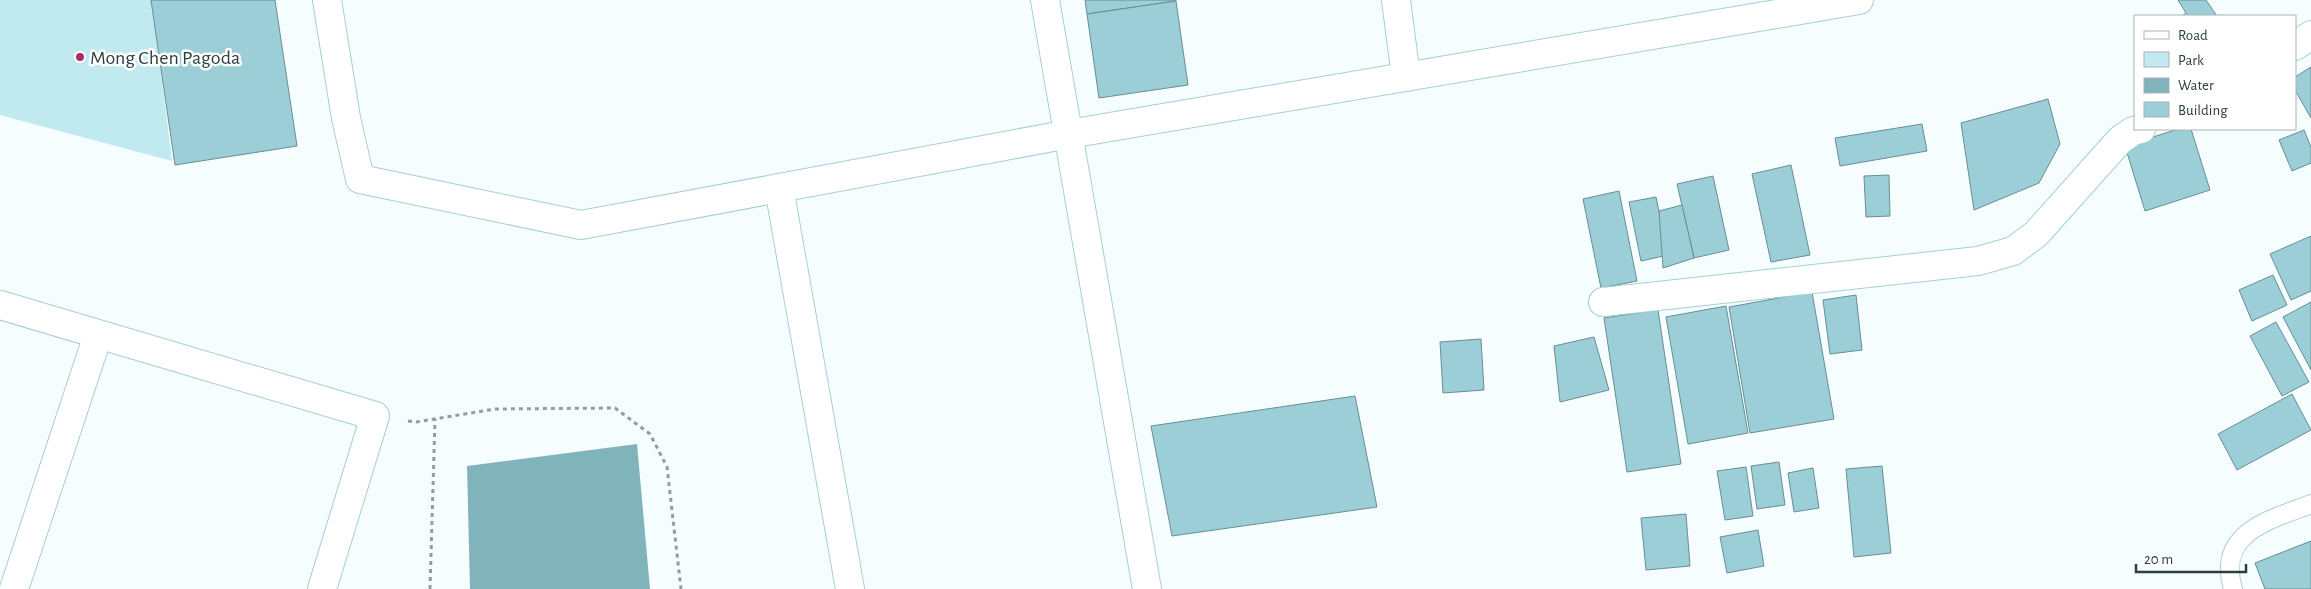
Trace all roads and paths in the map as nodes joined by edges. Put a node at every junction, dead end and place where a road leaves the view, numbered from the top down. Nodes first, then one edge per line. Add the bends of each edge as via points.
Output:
1 (327, 0) edge
2 (1045, 0) edge
3 (1396, 0) edge
4 (1859, 0) edge
5 (2311, 35) edge
6 (2296, 45) edge
7 (1406, 77) junction
8 (2138, 130) edge
9 (1069, 134) junction
10 (779, 188) junction
11 (1603, 302) dead end
12 (0, 305) edge
13 (98, 335) junction
14 (376, 416) junction
15 (435, 418) junction
16 (2311, 504) edge
17 (14, 589) edge
18 (322, 589) edge
19 (430, 589) edge
20 (681, 589) edge
21 (850, 589) edge
22 (1147, 589) edge
23 (2233, 589) edge

1 - 10 street via 346,118 360,178 581,225
2 - 9 street
3 - 7 street
4 - 7 street
5 - 6 street
7 - 9 street
8 - 11 street via 2120,140 2036,234 2013,251 1978,261
9 - 10 street
9 - 22 street
10 - 21 street
12 - 13 street
13 - 14 street
13 - 17 street
14 - 15 path via 416,422
14 - 18 street
15 - 19 path
15 - 20 path via 495,409 616,408 650,434 667,467
16 - 23 lane via 2262,523 2238,541 2231,553 2229,576

